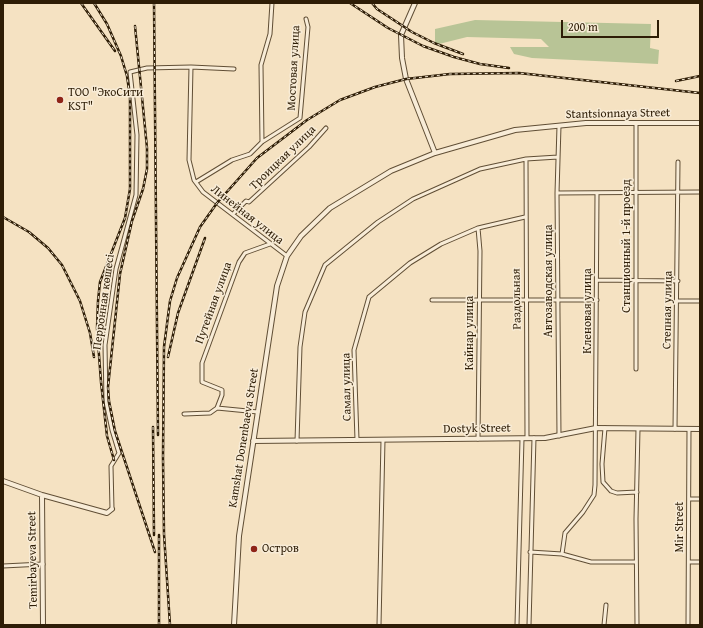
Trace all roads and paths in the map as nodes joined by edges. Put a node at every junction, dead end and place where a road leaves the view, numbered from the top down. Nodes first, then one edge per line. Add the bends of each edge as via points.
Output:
1 (272, 3) edge
2 (415, 3) edge
3 (306, 19) dead end
4 (191, 67) junction
5 (234, 69) dead end
6 (636, 123) junction
7 (700, 123) edge
8 (559, 126) junction
9 (326, 128) dead end
10 (262, 142) junction
11 (435, 152) junction
12 (558, 157) junction
13 (526, 159) junction
14 (678, 162) dead end
15 (196, 182) junction
16 (637, 192) junction
17 (679, 192) junction
18 (700, 192) edge
19 (557, 193) junction
20 (598, 194) junction
21 (233, 214) junction
22 (525, 217) junction
23 (478, 228) junction
24 (270, 244) junction
25 (287, 256) junction
26 (597, 280) junction
27 (636, 281) junction
28 (678, 281) junction
29 (432, 300) dead end
30 (480, 300) junction
31 (527, 300) junction
32 (558, 300) junction
33 (597, 300) junction
34 (678, 301) junction
35 (700, 301) edge
36 (636, 369) dead end
37 (217, 408) junction
38 (258, 412) junction
39 (184, 414) dead end
40 (596, 428) junction
41 (605, 428) junction
42 (638, 428) junction
43 (675, 429) junction
44 (689, 429) junction
45 (700, 429) edge
46 (559, 437) junction
47 (528, 438) junction
48 (534, 438) junction
49 (478, 439) junction
50 (522, 439) junction
51 (357, 440) junction
52 (383, 440) junction
53 (297, 441) junction
54 (254, 442) junction
55 (3, 481) edge
56 (637, 492) junction
57 (42, 495) junction
58 (689, 499) junction
59 (700, 499) edge
60 (112, 509) joint
61 (530, 552) junction
62 (562, 554) junction
63 (636, 562) junction
64 (689, 562) junction
65 (700, 562) edge
66 (43, 564) junction
67 (3, 566) edge
68 (606, 605) dead end
69 (43, 625) edge
70 (234, 625) edge
71 (379, 625) edge
72 (518, 625) edge
73 (529, 625) edge
74 (604, 625) edge
75 (637, 625) edge
76 (688, 625) edge

1 - 10 street via 270,34 260,66
2 - 11 street via 401,35 402,58 406,79
3 - 10 street, Мостовая улица via 308,27 300,118
4 - 5 street
4 - 15 street, Линейная улица via 189,160
4 - 60 street, Перронная көшесі via 147,68 130,72 137,135 136,195 116,268 105,345 106,402 119,453 111,466
6 - 7 street, Stantsionnaya Street
6 - 8 street, Stantsionnaya Street
6 - 16 street, Станционный 1-й проезд
8 - 11 street, Stantsionnaya Street via 515,130
8 - 12 street, Автозаводская улица
9 - 21 street, Троицкая улица via 309,147
10 - 15 street via 250,154 232,160
11 - 25 street, Stantsionnaya Street via 392,171 330,208 301,236
12 - 13 street
12 - 19 street, Автозаводская улица
13 - 22 street, Раздольная
13 - 53 street via 480,169 413,199 378,222 325,266 305,312 301,340
14 - 17 street, Степная улица
15 - 21 street, Линейная улица via 203,192
16 - 17 street
16 - 20 street
16 - 27 street, Станционный 1-й проезд
17 - 18 street
17 - 28 street, Степная улица
19 - 20 street
19 - 32 street, Автозаводская улица
20 - 26 street, Кленовая улица
21 - 24 street, Линейная улица
22 - 23 street, Самал улица
22 - 31 street, Раздольная
23 - 30 street, Кайнар улица
23 - 51 street, Самал улица via 441,244 410,263 369,297 354,350
24 - 25 street, Линейная улица
24 - 37 street, Путейная улица via 245,253 238,262 202,363 202,382 222,390
25 - 38 street, Kamshat Donenbaeva Street via 277,286
26 - 27 street
26 - 33 street, Кленовая улица
27 - 28 street
27 - 36 street, Станционный 1-й проезд
28 - 34 street, Степная улица
29 - 30 street
30 - 31 street
30 - 49 street, Кайнар улица
31 - 32 street
31 - 47 street, Раздольная
32 - 33 street
32 - 46 street, Автозаводская улица
33 - 40 street, Кленовая улица
34 - 35 street
34 - 43 street, Степная улица
37 - 38 street
37 - 39 street via 210,413
38 - 54 street, Kamshat Donenbaeva Street
40 - 41 street, Dostyk Street
40 - 46 street, Dostyk Street
40 - 62 street, Кленовая улица via 594,495 565,533
41 - 42 street, Dostyk Street
41 - 56 street via 603,482 611,491 617,493
42 - 43 street, Dostyk Street
42 - 56 street
43 - 44 street, Dostyk Street
44 - 45 street, Dostyk Street
44 - 58 street, Mir Street
46 - 48 street, Dostyk Street
47 - 48 street, Dostyk Street
47 - 50 street, Dostyk Street
48 - 61 street
49 - 50 street, Dostyk Street
49 - 52 street, Dostyk Street
50 - 72 street
51 - 52 street, Dostyk Street
51 - 53 street, Dostyk Street
52 - 71 street
53 - 54 street, Dostyk Street
54 - 70 street, Kamshat Donenbaeva Street via 239,536
55 - 57 street
56 - 63 street
57 - 60 street via 107,513
57 - 66 street, Temirbayeva Street
58 - 59 street
58 - 64 street, Mir Street
61 - 62 street
61 - 73 street
62 - 63 street via 591,562
63 - 75 street
64 - 65 street
64 - 76 street, Mir Street
66 - 67 street
66 - 69 street, Temirbayeva Street
68 - 74 street

